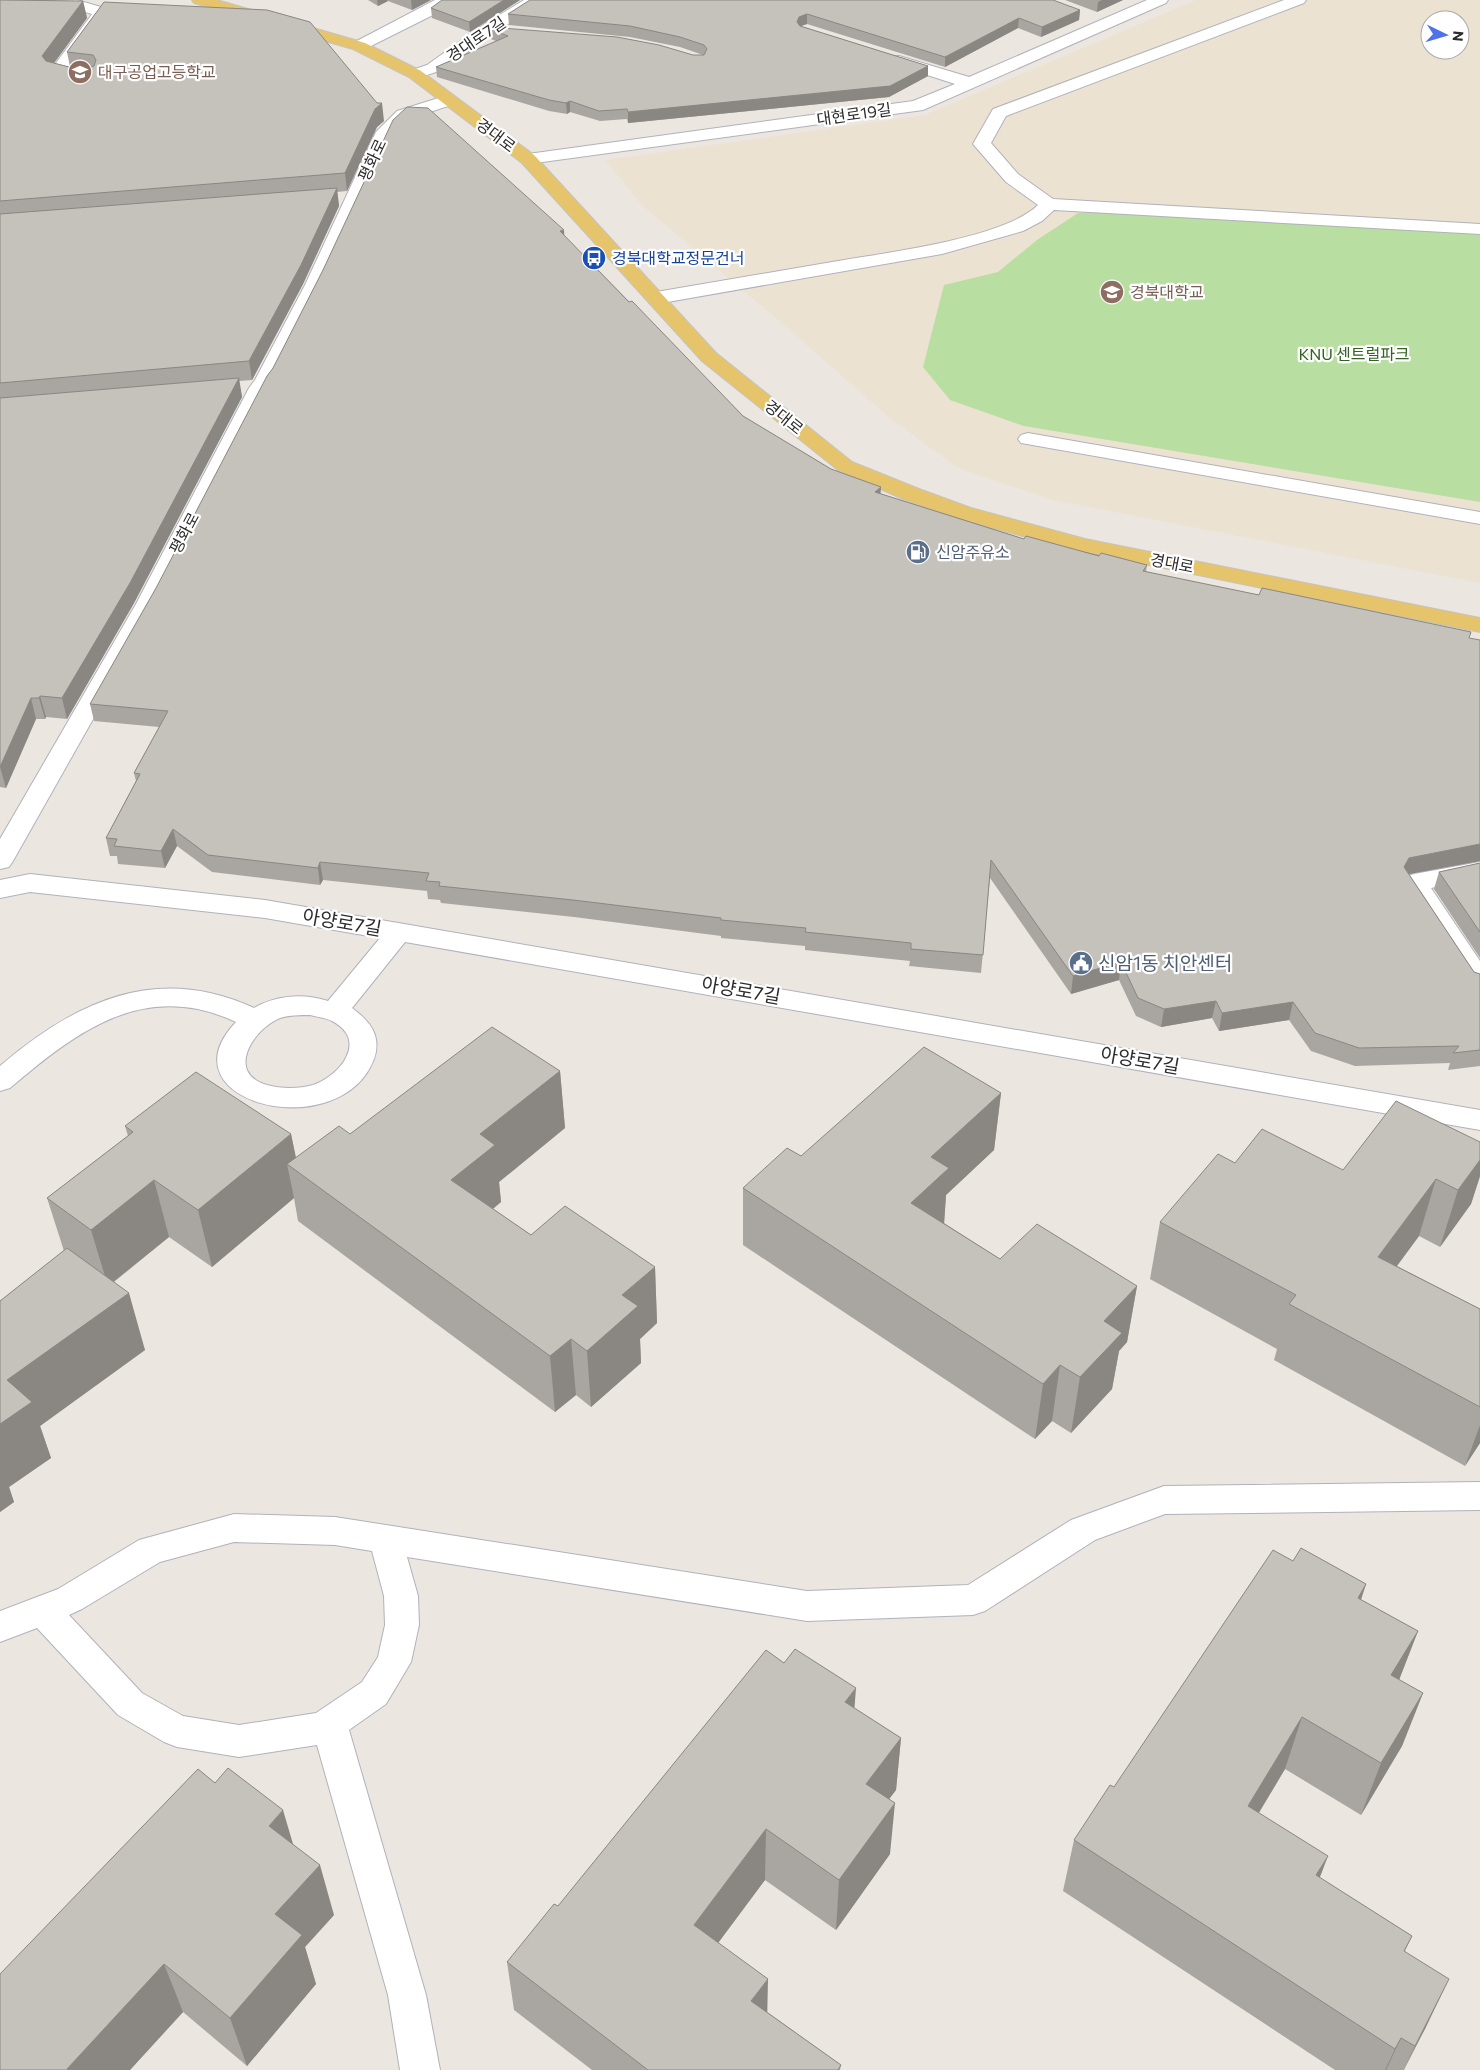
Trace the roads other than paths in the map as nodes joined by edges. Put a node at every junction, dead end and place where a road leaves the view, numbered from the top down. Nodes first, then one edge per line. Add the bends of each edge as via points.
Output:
1 (60, 0) edge
2 (200, 0) edge
3 (446, 0) edge
4 (535, 0) edge
5 (1160, 0) edge
6 (1298, 0) edge
7 (1090, 16) dead end
8 (1108, 23) junction
9 (486, 30) junction
10 (515, 32) edge
11 (359, 46) junction
12 (879, 54) edge
13 (415, 74) junction
14 (90, 79) edge
15 (970, 83) junction
16 (448, 100) junction
17 (528, 159) junction
18 (1049, 204) junction
19 (1480, 228) edge
20 (656, 298) junction
21 (1028, 439) dead end
22 (1480, 518) edge
23 (1480, 625) edge
24 (0, 862) edge
25 (1480, 870) edge
26 (0, 889) edge
27 (399, 932) junction
28 (1480, 982) edge
29 (334, 1010) junction
30 (256, 1020) junction
31 (0, 1081) edge
32 (1480, 1120) edge
33 (1480, 1496) edge
34 (385, 1539) junction
35 (43, 1610) junction
36 (0, 1627) edge
37 (329, 1724) junction
38 (420, 2070) edge

1 - 14 street via 102,12 56,74
2 - 11 main road, 경대로
3 - 11 street
4 - 9 street, 경대로7길
5 - 8 street, 대현로19길
6 - 18 street via 999,113 982,144 1012,178
7 - 8 street
8 - 15 street, 대현로19길
9 - 10 street
9 - 13 street, 경대로7길 via 433,68
11 - 13 main road, 경대로
12 - 15 street
13 - 16 main road, 경대로
15 - 17 street, 대현로19길 via 917,106
16 - 17 main road, 경대로
16 - 24 street, 평화로 via 403,115 385,132 344,199 314,285 264,383 249,389 147,604
17 - 20 main road, 경대로
18 - 19 street
18 - 20 street via 1036,217 1017,227 942,248
20 - 23 main road, 경대로 via 710,357 845,466 911,494 963,513 1083,545
21 - 22 street
25 - 28 street via 1414,883
26 - 27 street, 아양로7길 via 30,883 265,909
27 - 29 street
27 - 32 street, 아양로7길
29 - 30 street via 311,1005 289,1006 268,1012
29 - 30 street via 348,1017 360,1029 364,1044 362,1060 337,1086 296,1100 255,1092 240,1082 233,1068 231,1053 238,1038
30 - 31 street via 221,1005 180,997 136,999 87,1016 55,1036
33 - 34 street via 1164,1500 1083,1530 973,1600 807,1606
34 - 35 street via 335,1531 234,1528 151,1550 70,1599
34 - 37 street via 401,1596 402,1625 394,1662 374,1693
35 - 36 street
35 - 37 street via 130,1704 177,1731 239,1741 323,1728
37 - 38 street via 407,1995

